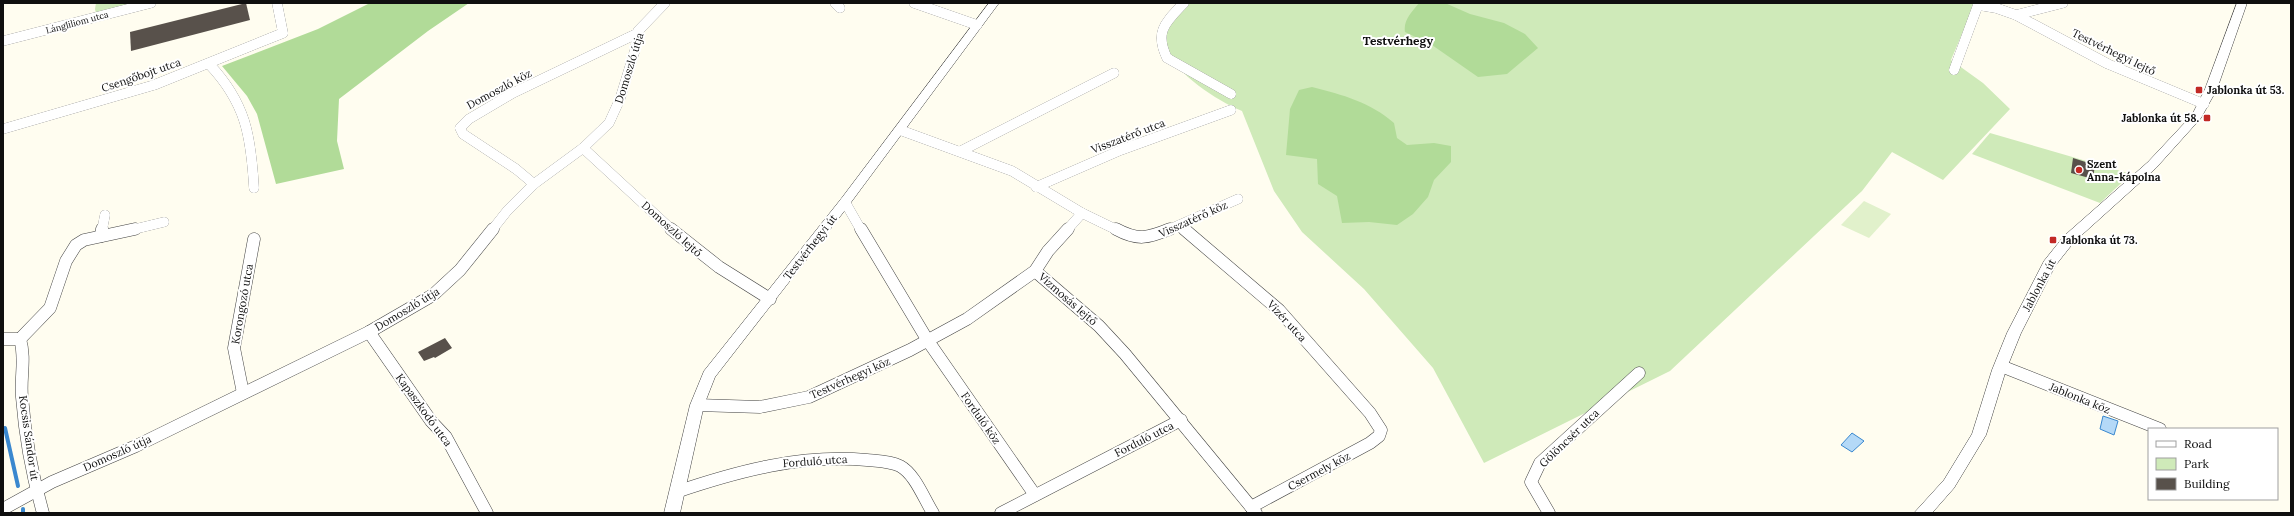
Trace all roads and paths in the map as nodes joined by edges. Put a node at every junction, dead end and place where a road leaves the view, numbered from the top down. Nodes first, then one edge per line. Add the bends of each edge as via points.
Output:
1 (151, 3) edge
2 (277, 3) edge
3 (665, 3) edge
4 (914, 3) edge
5 (994, 3) edge
6 (1184, 3) edge
7 (2063, 3) edge
8 (2242, 3) edge
9 (2016, 15) junction
10 (977, 25) junction
11 (638, 33) junction
12 (3, 41) edge
13 (209, 64) junction
14 (1954, 70) dead end
15 (1114, 73) dead end
16 (1231, 94) dead end
17 (2204, 104) junction
18 (1230, 110) dead end
19 (3, 129) edge
20 (900, 130) junction
21 (583, 148) junction
22 (961, 151) junction
23 (534, 184) junction
24 (1036, 187) junction
25 (254, 188) dead end
26 (1238, 199) dead end
27 (845, 202) junction
28 (1082, 213) junction
29 (105, 215) dead end
30 (164, 222) dead end
31 (1180, 225) junction
32 (101, 236) junction
33 (254, 239) dead end
34 (1035, 271) junction
35 (770, 299) junction
36 (369, 332) junction
37 (3, 339) edge
38 (20, 339) junction
39 (928, 341) junction
40 (2001, 366) junction
41 (1639, 373) dead end
42 (243, 393) junction
43 (697, 405) junction
44 (1181, 420) junction
45 (2157, 428) edge
46 (1381, 430) joint
47 (36, 490) junction
48 (676, 492) junction
49 (1035, 495) junction
50 (3, 509) edge
51 (1254, 510) edge
52 (43, 513) edge
53 (487, 513) edge
54 (672, 513) edge
55 (933, 513) edge
56 (1001, 513) edge
57 (1549, 513) edge
58 (1922, 513) edge

1 - 12 street, Lángliliom utca
2 - 13 street, Csengőbojt utca via 283,33
3 - 11 street, Domoszló útja
4 - 10 street
5 - 10 street, Testvérhegyi út
6 - 16 street via 1162,29 1159,38 1163,52 1167,58
7 - 9 street
8 - 17 street, Jablonka út
9 - 14 street, Testvérhegyi lejtő via 1978,5
9 - 17 street, Testvérhegyi lejtő via 2124,71
10 - 20 street, Testvérhegyi út
11 - 21 street, Domoszló útja via 616,112 609,123
11 - 23 street, Domoszló köz via 502,100 471,117 462,125 460,128 463,134
13 - 19 street, Csengőbojt utca via 118,96
13 - 25 street via 227,82 247,127
15 - 22 street
17 - 40 street, Jablonka út via 2188,128 2152,165 2060,248 2028,305
18 - 24 street, Visszatérő utca via 1121,150
20 - 22 street
20 - 27 street, Testvérhegyi út
21 - 23 street, Domoszló útja
21 - 35 street, Domoszló lejtő via 703,256 745,286
22 - 24 street via 1012,171
23 - 36 street, Domoszló útja via 507,211 448,283
24 - 28 street
26 - 31 street, Visszatérő köz
27 - 35 street, Testvérhegyi út
27 - 39 street
28 - 31 street, Visszatérő köz via 1127,235 1139,238 1153,236
28 - 34 street via 1048,251
29 - 32 street
30 - 32 street
31 - 46 street, Vízér utca via 1279,310 1370,413
32 - 38 street via 78,242 73,247 51,306 38,324
33 - 42 street, Korongozó utca via 234,348
34 - 39 street, Vízmosás lejtő via 967,319
34 - 44 street, Vízmosás lejtő via 1104,332
35 - 43 street, Testvérhegyi út via 709,375
36 - 42 street, Domoszló útja
36 - 53 street, Kapaszkodó utca via 431,420 446,437
37 - 38 street
38 - 47 street, Kocsis Sándor út via 25,352 21,397
39 - 43 street, Testvérhegyi köz via 809,397 760,407
39 - 49 street, Forduló köz
40 - 45 street, Jablonka köz
40 - 58 street, Jablonka út via 1979,435 1949,484
41 - 57 street, Gölöncsér utca via 1540,463 1531,482
42 - 47 street, Domoszló útja
43 - 48 street, Testvérhegyi út
44 - 49 street, Forduló utca
44 - 51 street, Vízmosás lejtő
46 - 51 street, Csermely köz via 1379,436 1370,443
47 - 50 street, Domoszló útja
47 - 52 street, Kocsis Sándor út
48 - 54 street, Testvérhegyi út
48 - 55 street, Forduló utca via 768,465 817,460 865,460 892,464 904,469
49 - 56 street, Forduló utca

